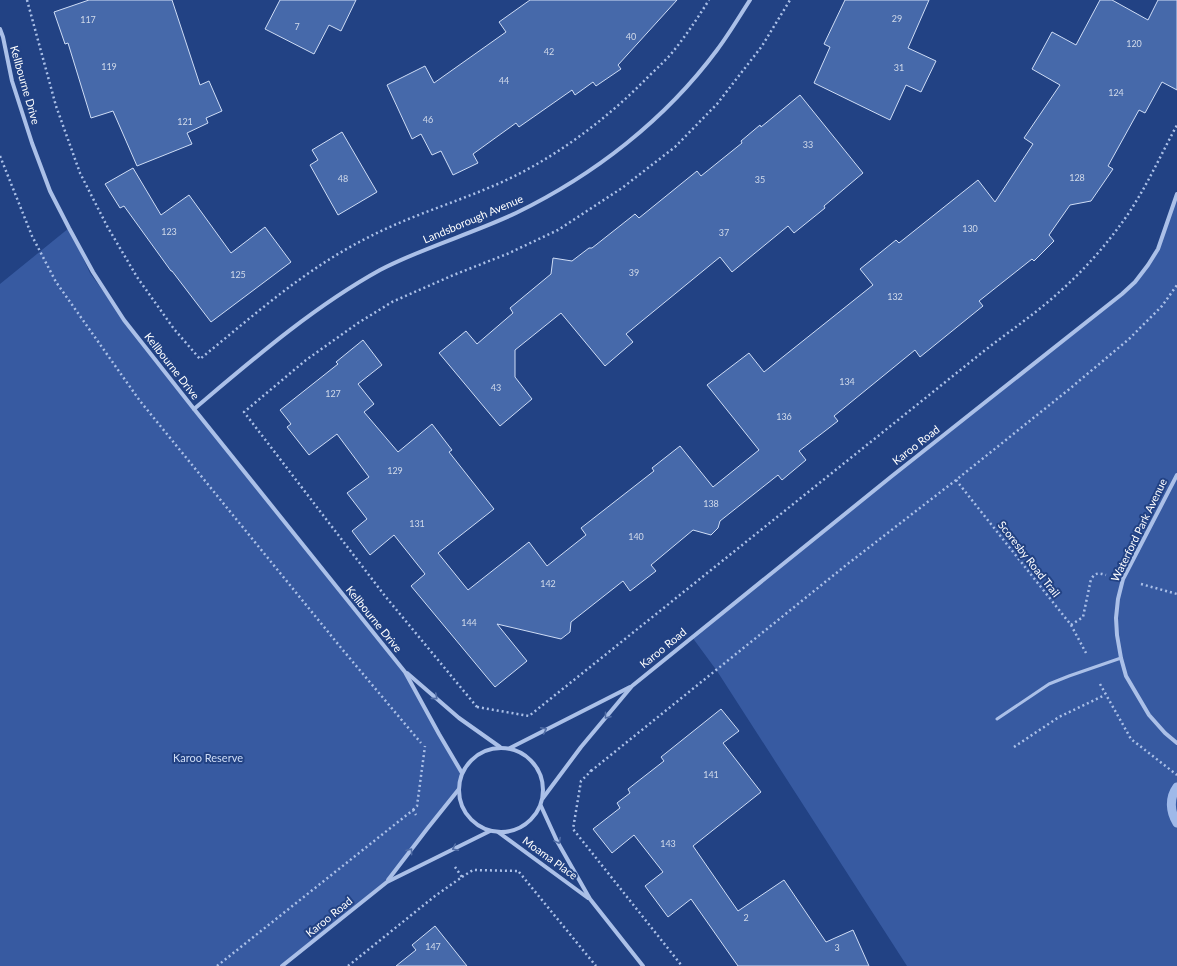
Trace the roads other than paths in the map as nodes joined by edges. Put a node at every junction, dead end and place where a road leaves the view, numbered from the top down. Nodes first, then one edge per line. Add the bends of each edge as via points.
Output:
1 (750, 0) edge
2 (0, 29) edge
3 (1177, 194) edge
4 (194, 409) junction
5 (1177, 474) edge
6 (1121, 658) junction
7 (405, 672) junction
8 (632, 686) junction
9 (997, 719) dead end
10 (1177, 743) edge
11 (500, 747) junction
12 (510, 748) junction
13 (462, 773) junction
14 (459, 789) junction
15 (543, 798) junction
16 (541, 806) junction
17 (490, 831) junction
18 (498, 832) junction
19 (387, 882) junction
20 (590, 899) junction
21 (282, 966) edge
22 (643, 966) edge

1 - 4 street, Landsborough Avenue via 718,50 697,76 650,124 603,161 571,183 516,213 416,252 360,282 300,323
2 - 4 street, Kellbourne Drive via 12,80 32,143 50,191 68,228 124,320
3 - 8 street, Karoo Road via 1158,249 1135,282 1122,294
4 - 7 street, Kellbourne Drive
5 - 6 street, Waterford Park Avenue via 1123,579 1116,618
6 - 9 lane via 1049,684
6 - 10 street, Waterford Park Avenue via 1126,676 1149,715
7 -> 11 street, Kellbourne Drive via 459,718
7 - 13 street, Kellbourne Drive
12 -> 8 street, Karoo Road
8 -> 15 street, Karoo Road
11 - 12 street
11 - 13 street via 488,749 477,755
12 - 15 street via 525,754 537,766 542,776
13 - 14 street
14 - 17 street via 460,800 471,820
19 -> 14 street, Karoo Road
15 - 16 street
16 - 18 street via 524,826
16 -> 20 street, Moama Place via 557,841
17 - 18 street
17 -> 19 street, Karoo Road
18 - 20 street, Moama Place
19 - 21 street, Karoo Road
20 - 22 street, Moama Place

